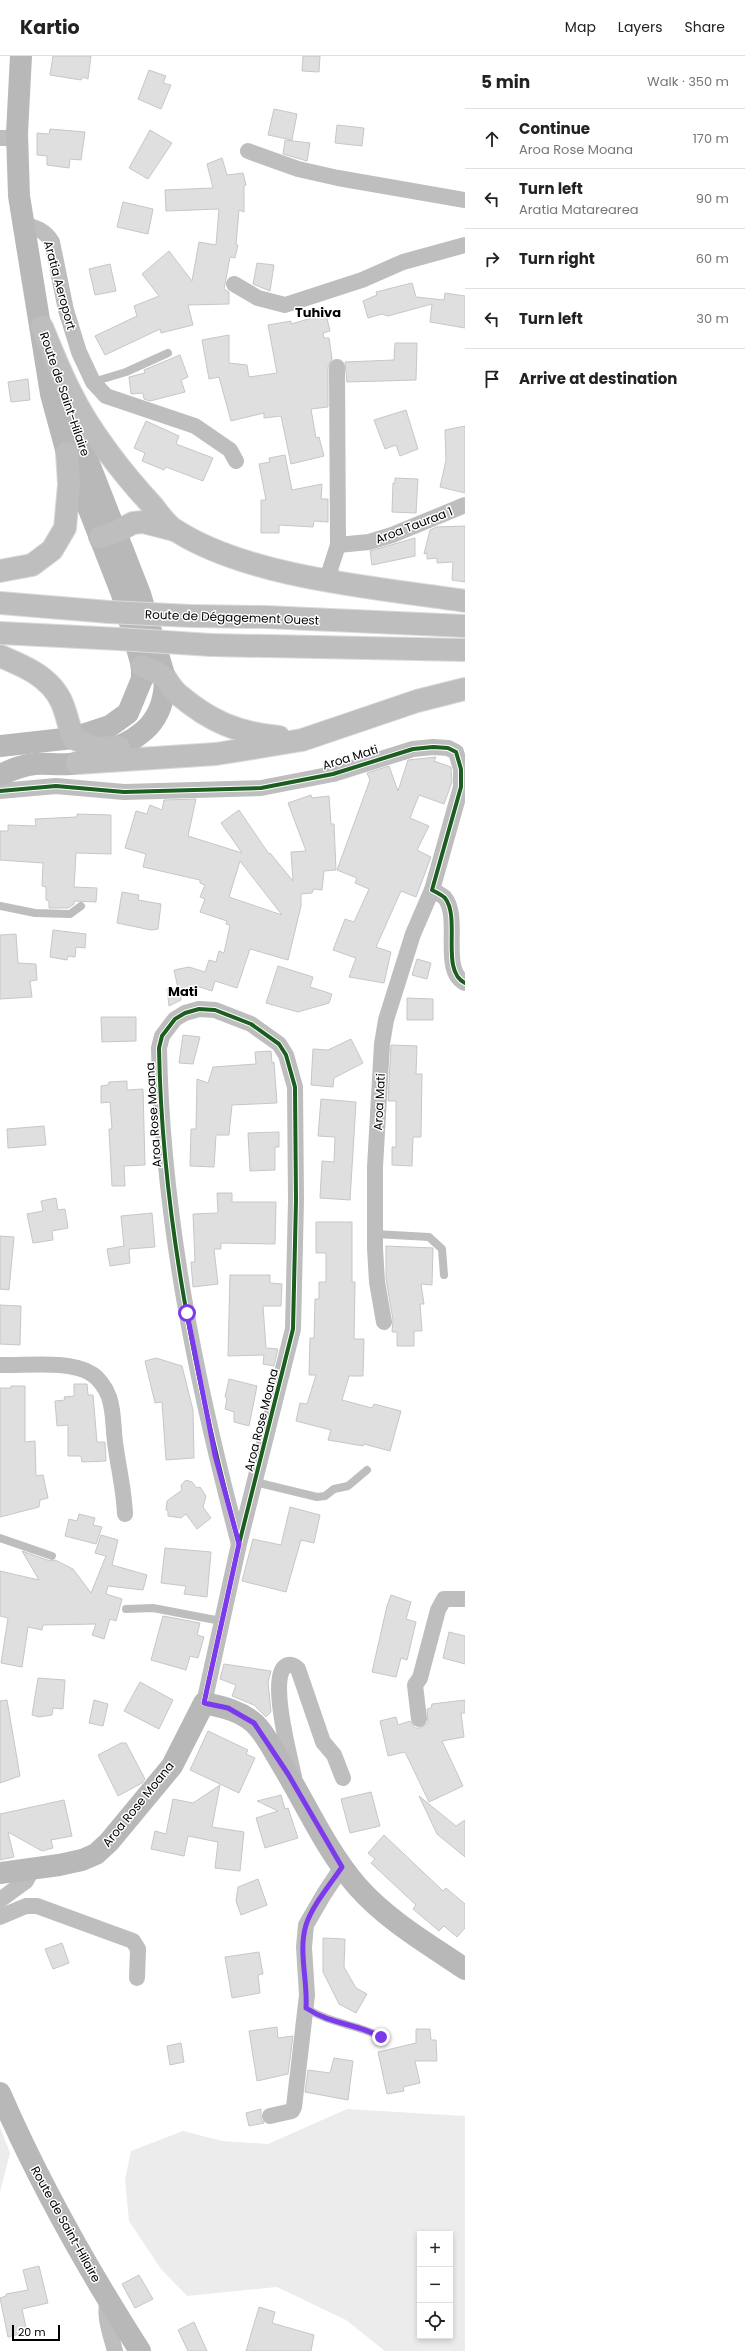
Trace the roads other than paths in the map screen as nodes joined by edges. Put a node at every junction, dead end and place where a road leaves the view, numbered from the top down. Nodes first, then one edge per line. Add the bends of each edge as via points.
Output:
1 (21, 56) edge
2 (9, 138) edge
3 (248, 151) dead end
4 (465, 200) edge
5 (22, 223) junction
6 (465, 245) edge
7 (234, 284) dead end
8 (42, 327) junction
9 (168, 353) dead end
10 (337, 367) dead end
11 (93, 382) junction
12 (67, 453) junction
13 (236, 461) dead end
14 (465, 504) edge
15 (174, 530) junction
16 (108, 535) junction
17 (338, 545) junction
18 (0, 571) edge
19 (327, 579) junction
20 (465, 601) edge
21 (0, 603) edge
22 (465, 626) edge
23 (0, 633) edge
24 (465, 650) edge
25 (0, 656) edge
26 (142, 666) junction
27 (165, 678) junction
28 (465, 689) edge
29 (73, 738) junction
30 (302, 740) junction
31 (0, 746) edge
32 (119, 747) junction
33 (77, 763) junction
34 (0, 775) edge
35 (0, 791) edge
36 (432, 890) junction
37 (0, 906) edge
38 (81, 906) dead end
39 (465, 983) edge
40 (375, 1234) junction
41 (444, 1275) dead end
42 (384, 1322) dead end
43 (0, 1365) edge
44 (367, 1470) dead end
45 (255, 1482) junction
46 (125, 1514) dead end
47 (0, 1538) edge
48 (239, 1544) junction
49 (52, 1556) dead end
50 (465, 1599) edge
51 (126, 1609) dead end
52 (221, 1621) junction
53 (204, 1703) junction
54 (419, 1719) dead end
55 (344, 1778) dead end
56 (297, 1791) junction
57 (342, 1867) junction
58 (33, 1868) junction
59 (0, 1873) edge
60 (0, 1900) edge
61 (0, 1917) edge
62 (465, 1969) edge
63 (137, 1978) dead end
64 (306, 2008) junction
65 (381, 2037) dead end
66 (0, 2093) edge
67 (270, 2116) dead end
68 (108, 2300) junction
69 (115, 2351) edge
70 (140, 2351) edge

1 - 2 main road
2 - 5 main road
3 - 4 street via 298,169
5 - 8 main road
5 - 11 street, Aratia Aeroport via 48,235 52,242 66,310 79,352
6 - 7 street via 403,262 362,280 285,305 258,298
8 - 12 main road, Route de Saint-Hilaire via 51,394
8 - 15 highway via 71,394 105,447 136,488
8 - 16 main road, Route de Saint-Hilaire
9 - 11 lane via 126,372
10 - 17 street
11 - 13 street, Aratia Aeroport via 106,396 195,426 230,450
12 - 16 main road, Route de Saint-Hilaire
12 - 18 highway via 69,484 65,528 52,550 32,565
14 - 17 street, Aroa Tauraa 1 via 392,535 368,542
15 - 16 highway via 143,522 133,523
15 - 19 highway via 225,554 262,566
16 - 26 main road, Route de Saint-Hilaire
16 - 27 main road, Route de Saint-Hilaire via 140,594
17 - 19 street
19 - 20 highway
21 - 22 highway, Route de Dégagement Ouest, bridge via 109,612
23 - 24 highway, bridge via 212,645
25 - 29 highway via 38,674 54,689 62,703
26 - 27 highway
26 - 29 main road, Route de Saint-Hilaire via 142,679 128,713 110,726
27 - 30 highway via 179,696 219,723 256,735
27 - 32 main road, Route de Saint-Hilaire via 162,704 154,719 143,733
28 - 30 highway via 417,701
29 - 31 main road, Route de Saint-Hilaire
29 - 32 highway via 95,748
30 - 33 highway via 216,754
32 - 33 main road, Route de Saint-Hilaire
33 - 34 main road, Route de Saint-Hilaire via 20,766
35 - 36 street, Aroa Mati via 56,786 124,792 261,788 333,774 413,749 433,746 448,748 456,752 461,769 461,786
36 - 39 street via 445,897 451,908 452,957 457,975
36 - 40 street, Aroa Mati via 413,934 386,1020 382,1044 375,1168
37 - 38 lane via 70,914
40 - 41 lane via 429,1237 442,1250
40 - 42 street, Aroa Mati via 377,1282
43 - 46 street via 73,1367 90,1373 101,1384 109,1396
44 - 45 lane via 348,1486 334,1489 325,1496 316,1498
45 - 48 street, Aroa Rose Moana
45 - 48 street, Aroa Rose Moana via 293,1329 295,1087 286,1055 270,1038 251,1024 229,1014 199,1009 175,1019 162,1036 159,1048 166,1170 178,1271 202,1397
47 - 49 lane
48 - 52 street, Aroa Rose Moana
50 - 54 street via 444,1599 438,1610 420,1678 415,1685
51 - 52 lane via 153,1608
52 - 53 street, Aroa Rose Moana
53 - 56 main road via 228,1708 254,1723
53 - 58 main road, Aroa Rose Moana via 172,1766 109,1842 96,1854 82,1860
55 - 56 street via 334,1755 323,1742 298,1669 289,1664 283,1667 280,1673 279,1694
56 - 57 main road
57 - 62 main road via 378,1908
57 - 64 street via 306,1925
58 - 59 main road, Aroa Rose Moana
58 - 60 street via 26,1881
61 - 63 street via 26,1906 37,1906 133,1942 138,1950
64 - 65 lane via 322,2018
64 - 67 street via 294,2107 292,2110
66 - 68 main road, Route de Saint-Hilaire via 39,2178
68 - 69 street via 106,2306 109,2329
68 - 70 main road, Route de Saint-Hilaire

